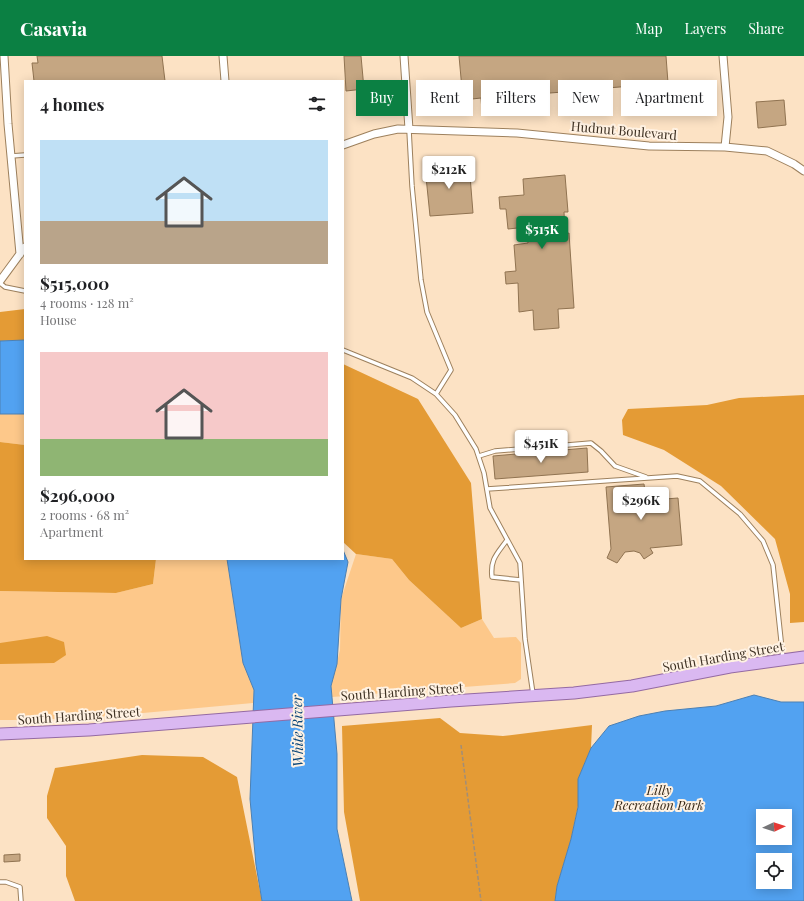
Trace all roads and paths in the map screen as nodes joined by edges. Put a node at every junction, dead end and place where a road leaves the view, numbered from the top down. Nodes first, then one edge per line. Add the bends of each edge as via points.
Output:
1 (4, 56) edge
2 (223, 56) edge
3 (404, 56) edge
4 (723, 56) edge
5 (225, 80) edge
6 (8, 124) junction
7 (0, 125) edge
8 (409, 128) junction
9 (344, 145) edge
10 (725, 147) junction
11 (24, 155) edge
12 (11, 156) junction
13 (804, 171) edge
14 (24, 248) edge
15 (20, 254) junction
16 (0, 282) edge
17 (24, 291) edge
18 (344, 350) edge
19 (436, 394) junction
20 (479, 456) junction
21 (649, 478) junction
22 (487, 489) junction
23 (507, 540) junction
24 (521, 580) junction
25 (804, 658) edge
26 (783, 660) junction
27 (533, 696) junction
28 (0, 734) edge
29 (462, 745) dead end
30 (0, 882) edge
31 (21, 901) edge
32 (481, 901) edge

1 - 6 street
2 - 5 street
3 - 8 street
4 - 10 street via 728,117
6 - 7 street
6 - 12 street
8 - 9 street, Hudnut Boulevard via 383,132
8 - 10 street, Hudnut Boulevard via 542,135 649,146
8 - 19 lane via 421,280 428,312 451,370
10 - 13 street, Hudnut Boulevard via 767,151
11 - 12 lane
12 - 15 street
14 - 15 street
15 - 16 street
16 - 17 lane via 5,287
18 - 19 lane via 412,378
19 - 20 lane via 455,415
20 - 21 lane via 495,451 591,443 615,466
20 - 22 lane
21 - 22 lane
21 - 26 lane via 677,476 700,481 740,514 763,541 773,565
22 - 23 lane via 490,508
23 - 24 lane via 520,563
23 - 24 lane via 491,565 492,577
24 - 27 lane
25 - 26 main road, South Harding Street
26 - 27 main road, South Harding Street via 730,667 632,686
27 - 28 main road, South Harding Street via 89,730
29 - 32 path
30 - 31 lane via 20,887

